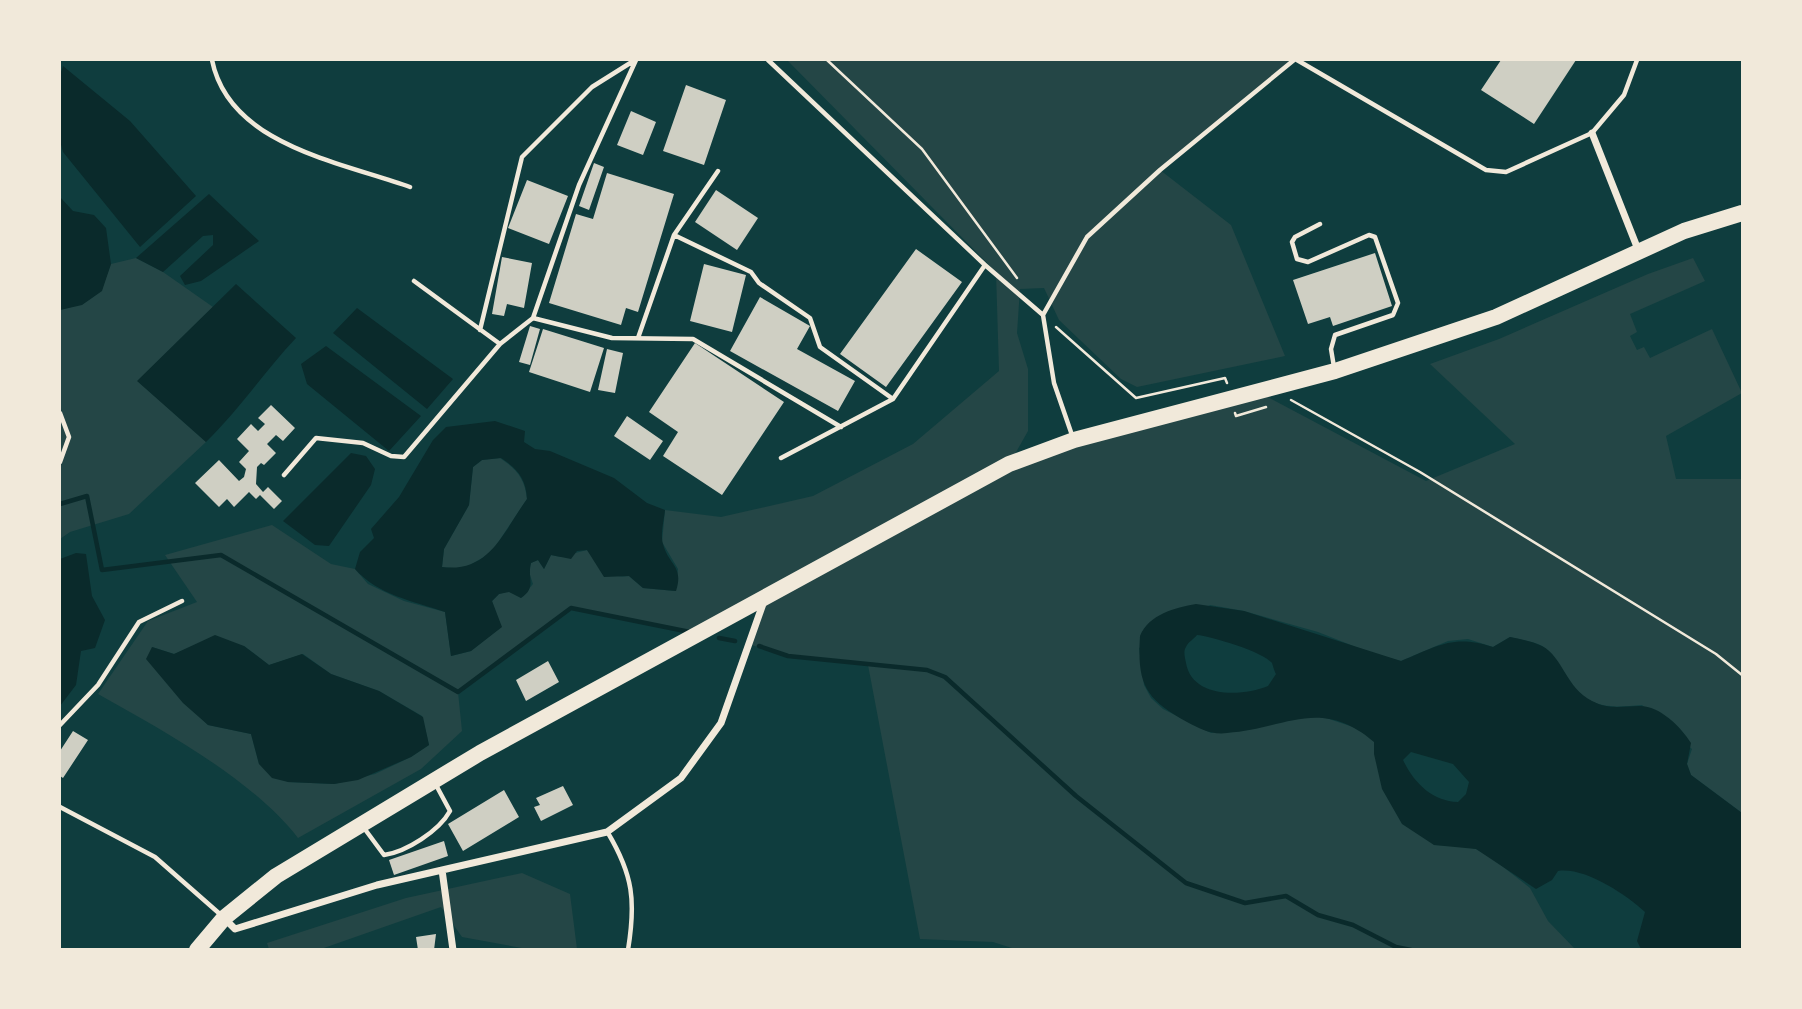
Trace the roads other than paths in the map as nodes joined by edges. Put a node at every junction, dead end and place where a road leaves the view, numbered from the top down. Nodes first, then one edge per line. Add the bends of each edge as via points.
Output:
1 (212, 60) edge
2 (636, 60) edge
3 (768, 60) edge
4 (1296, 60) edge
5 (1637, 60) edge
6 (1592, 133) junction
7 (718, 171) dead end
8 (410, 187) dead end
9 (1742, 213) edge
10 (1320, 224) dead end
11 (674, 235) junction
12 (1639, 252) junction
13 (985, 265) junction
14 (414, 281) dead end
15 (1043, 315) junction
16 (533, 318) junction
17 (480, 330) junction
18 (638, 338) junction
19 (500, 344) junction
20 (1335, 371) junction
21 (893, 399) junction
22 (60, 413) edge
23 (841, 427) junction
24 (1074, 440) junction
25 (780, 458) dead end
26 (60, 462) edge
27 (284, 475) dead end
28 (765, 597) junction
29 (182, 601) dead end
30 (60, 725) edge
31 (433, 781) junction
32 (60, 807) edge
33 (362, 824) junction
34 (607, 832) junction
35 (442, 870) junction
36 (224, 918) junction
37 (197, 950) edge
38 (453, 950) edge
39 (628, 950) edge

1 - 8 lane via 216,79 251,124 285,144
2 - 16 lane via 579,185
2 - 17 lane via 592,87 522,158
3 - 13 lane
4 - 6 lane via 1486,170 1506,172
4 - 15 lane via 1160,170 1087,237
5 - 6 lane via 1624,95
6 - 12 street
7 - 11 lane
9 - 12 highway
10 - 20 lane via 1295,237 1297,259 1308,262 1369,234 1375,237 1398,303 1393,315 1335,335 1331,349
11 - 18 lane
11 - 21 lane via 751,272 759,283 810,318 820,347
12 - 20 highway via 1496,317
13 - 15 lane
13 - 21 lane
14 - 17 lane
15 - 24 lane via 1054,383
16 - 18 lane via 612,338
16 - 19 lane
17 - 19 lane
18 - 23 lane via 693,339
19 - 27 lane via 404,457 363,443 316,438
20 - 24 highway
21 - 23 lane
22 - 26 lane via 69,437
23 - 25 lane
24 - 28 highway via 1009,464
28 - 31 highway
28 - 34 street via 721,723 681,778
29 - 30 lane via 139,622 98,685
31 - 33 highway
31 - 33 lane via 450,811 445,820 399,853 384,855
32 - 36 lane via 155,857
33 - 36 highway via 276,876
34 - 35 street
34 - 39 lane via 632,887 634,916
35 - 36 street via 235,929
35 - 38 street
36 - 37 highway

